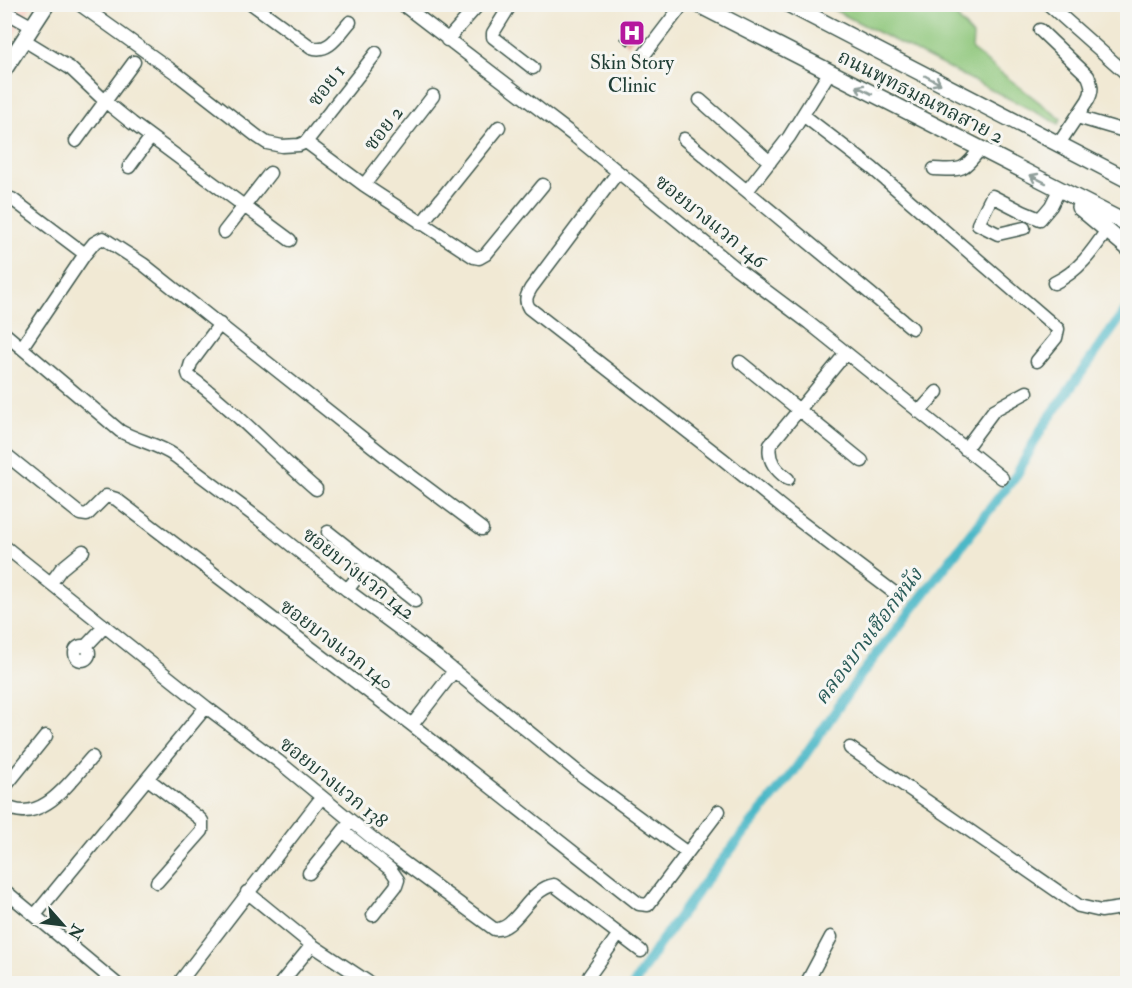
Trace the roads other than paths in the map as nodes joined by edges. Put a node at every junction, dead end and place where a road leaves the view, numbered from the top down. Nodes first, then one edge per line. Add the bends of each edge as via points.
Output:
1 (46, 4) edge
2 (79, 4) edge
3 (252, 4) edge
4 (402, 4) edge
5 (479, 4) edge
6 (511, 4) edge
7 (683, 4) edge
8 (697, 4) edge
9 (788, 4) edge
10 (1048, 4) edge
11 (4, 11) edge
12 (350, 22) dead end
13 (33, 27) junction
14 (1040, 30) dead end
15 (24, 40) junction
16 (447, 40) junction
17 (376, 53) dead end
18 (644, 55) dead end
19 (134, 62) dead end
20 (533, 68) dead end
21 (4, 70) edge
22 (829, 73) junction
23 (1128, 75) edge
24 (433, 96) dead end
25 (700, 100) dead end
26 (106, 102) junction
27 (803, 115) junction
28 (1077, 117) junction
29 (499, 127) dead end
30 (1128, 132) edge
31 (151, 137) junction
32 (684, 139) dead end
33 (76, 141) dead end
34 (306, 142) junction
35 (1058, 145) junction
36 (980, 149) junction
37 (770, 162) junction
38 (129, 167) dead end
39 (934, 169) dead end
40 (618, 172) junction
41 (270, 173) dead end
42 (1128, 180) edge
43 (364, 185) junction
44 (543, 185) dead end
45 (1059, 190) junction
46 (747, 191) junction
47 (12, 199) dead end
48 (245, 206) junction
49 (420, 224) junction
50 (1128, 224) edge
51 (1024, 228) dead end
52 (1107, 230) junction
53 (224, 232) dead end
54 (290, 240) dead end
55 (1128, 248) edge
56 (85, 254) junction
57 (1054, 283) dead end
58 (220, 324) junction
59 (912, 328) dead end
60 (4, 333) edge
61 (22, 347) junction
62 (846, 353) junction
63 (1037, 361) dead end
64 (740, 362) dead end
65 (937, 392) dead end
66 (1027, 392) dead end
67 (799, 409) junction
68 (919, 412) junction
69 (964, 449) junction
70 (4, 453) edge
71 (861, 461) dead end
72 (997, 475) dead end
73 (788, 480) dead end
74 (316, 489) dead end
75 (482, 529) dead end
76 (328, 532) dead end
77 (4, 546) edge
78 (83, 551) dead end
79 (368, 564) junction
80 (51, 583) junction
81 (347, 590) junction
82 (896, 594) dead end
83 (416, 601) dead end
84 (105, 626) junction
85 (86, 646) dead end
86 (454, 671) junction
87 (206, 706) junction
88 (412, 725) junction
89 (46, 736) dead end
90 (850, 748) dead end
91 (92, 757) dead end
92 (148, 779) junction
93 (4, 788) edge
94 (322, 797) junction
95 (4, 806) edge
96 (719, 811) dead end
97 (347, 826) junction
98 (686, 852) junction
99 (309, 873) dead end
100 (158, 882) dead end
101 (4, 890) edge
102 (247, 892) junction
103 (1128, 907) edge
104 (35, 915) junction
105 (373, 915) dead end
106 (619, 934) junction
107 (831, 937) dead end
108 (312, 945) junction
109 (641, 951) dead end
110 (589, 976) dead end
111 (117, 984) edge
112 (180, 984) edge
113 (280, 984) edge
114 (371, 984) edge
115 (806, 984) edge

1 - 13 main road
2 - 34 street via 267,143 299,146
3 - 12 street via 318,50 326,49
4 - 16 street, ซอยบางแวก 146
5 - 16 street
6 - 20 street via 493,37
7 - 18 street
8 - 22 main road, ถนนพุทธมณฑลสาย 2
9 -> 35 main road, ถนนพุทธมณฑลสาย 2
10 - 23 street
11 - 13 street
13 - 15 main road
14 - 28 street via 1092,83 1092,92
15 - 21 main road
15 - 26 street via 70,68
16 - 40 street, ซอยบางแวก 146
17 - 34 street, ซอย 1
19 - 26 street
22 - 27 street
36 -> 22 main road, ถนนพุทธมณฑลสาย 2
24 - 43 street, ซอย 2
25 - 37 street
26 - 31 street
26 - 33 street
27 - 37 street
27 - 63 street via 872,168 1058,329 1056,338
28 - 30 street
28 - 35 street
29 - 49 street
31 - 38 street
31 - 48 street
32 - 46 street
34 - 43 street
35 - 42 main road, ถนนพุทธมณฑลสาย 2
36 - 39 street via 961,169
45 -> 36 main road, ถนนพุทธมณฑลสาย 2
37 - 46 street
40 - 62 street, ซอยบางแวก 146
40 - 82 street via 531,288 526,297 529,308
41 - 48 street
43 - 49 street
44 - 49 street via 479,258 466,254
45 - 50 main road, ถนนพุทธมณฑลสาย 2
45 - 51 street via 1040,219 992,196 978,224 998,234
45 - 52 main road
46 - 59 street
47 - 56 street
48 - 53 street
48 - 54 street
52 - 55 main road
52 - 57 street via 1085,261
56 - 58 street via 103,238
56 - 61 street
58 - 74 street via 191,363 189,376
58 - 75 street
60 - 61 street, ซอยบางแวก 142
61 - 81 street, ซอยบางแวก 142 via 120,431 175,456
62 - 67 street
62 - 68 street, ซอยบางแวก 146
64 - 67 street
65 - 68 street
66 - 69 street via 994,410
67 - 71 street
67 - 73 street via 769,450 776,471
68 - 69 street, ซอยบางแวก 146
69 - 72 street, ซอยบางแวก 146
70 - 88 street, ซอยบางแวก 140 via 80,514 87,515 106,495 116,499
76 - 79 street
77 - 80 street, ซอยบางแวก 138
78 - 80 street
79 - 81 street
79 - 83 street
80 - 84 street, ซอยบางแวก 138
81 - 86 street, ซอยบางแวก 142
84 - 85 street
84 - 87 street, ซอยบางแวก 138
86 - 88 street
86 - 98 street, ซอยบางแวก 142 via 576,771
87 - 92 street
87 - 94 street, ซอยบางแวก 138
88 - 98 street, ซอยบางแวก 140 via 639,904 648,905
89 - 93 street
90 - 103 street via 1079,906 1101,911
91 - 95 street via 41,807 27,812
92 - 100 street via 199,818 203,826
92 - 104 street
94 - 97 street, ซอยบางแวก 138
94 - 102 street
96 - 98 street
97 - 99 street
97 - 105 street via 398,880
97 - 106 street, ซอยบางแวก 138 via 494,929 510,924 537,892 554,885
101 - 104 street
102 - 108 street
102 - 112 street
104 - 111 street
106 - 109 street, ซอยบางแวก 138
106 - 110 street
107 - 115 street
108 - 113 street
108 - 114 street

